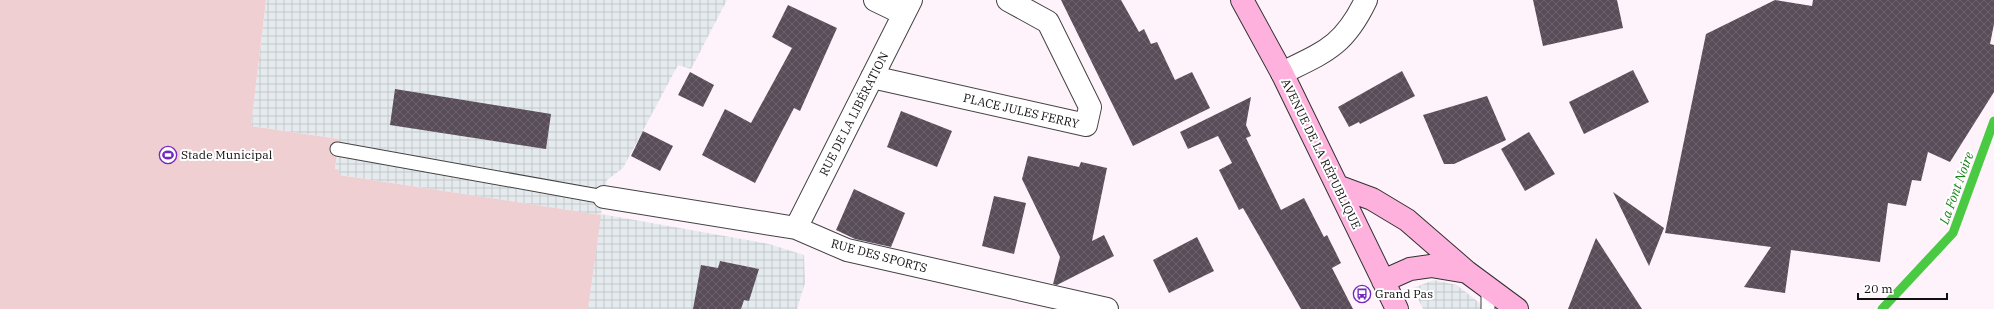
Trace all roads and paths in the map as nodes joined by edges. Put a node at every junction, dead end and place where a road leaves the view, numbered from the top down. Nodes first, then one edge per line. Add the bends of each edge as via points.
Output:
1 (875, 0) edge
2 (1008, 0) edge
3 (1242, 0) edge
4 (1366, 0) edge
5 (908, 7) edge
6 (1282, 74) junction
7 (872, 77) junction
8 (338, 149) dead end
9 (1337, 186) junction
10 (604, 196) joint
11 (796, 228) junction
12 (1467, 272) junction
13 (1383, 281) junction
14 (1488, 287) junction
15 (1107, 309) edge
16 (1397, 309) edge
17 (1488, 309) edge
18 (1517, 309) edge

1 - 5 street
2 - 7 street, PLACE JULES FERRY via 1048,22 1090,107 1086,125
3 - 6 main road, AVENUE DE LA RÉPUBLIQUE
4 - 6 street via 1343,37 1325,52
5 - 7 street, RUE DE LA LIBÉRATION
6 - 9 main road, AVENUE DE LA RÉPUBLIQUE
7 - 11 street, RUE DE LA LIBÉRATION
8 - 10 lane
9 - 12 main road via 1372,199 1407,220
9 - 13 main road, AVENUE DE LA RÉPUBLIQUE
10 - 11 street, RUE DES SPORTS
11 - 15 street, RUE DES SPORTS via 847,250
12 - 13 main road via 1431,266 1410,269
12 - 14 main road
13 - 16 main road, AVENUE DE LA RÉPUBLIQUE
14 - 17 lane
14 - 18 main road

